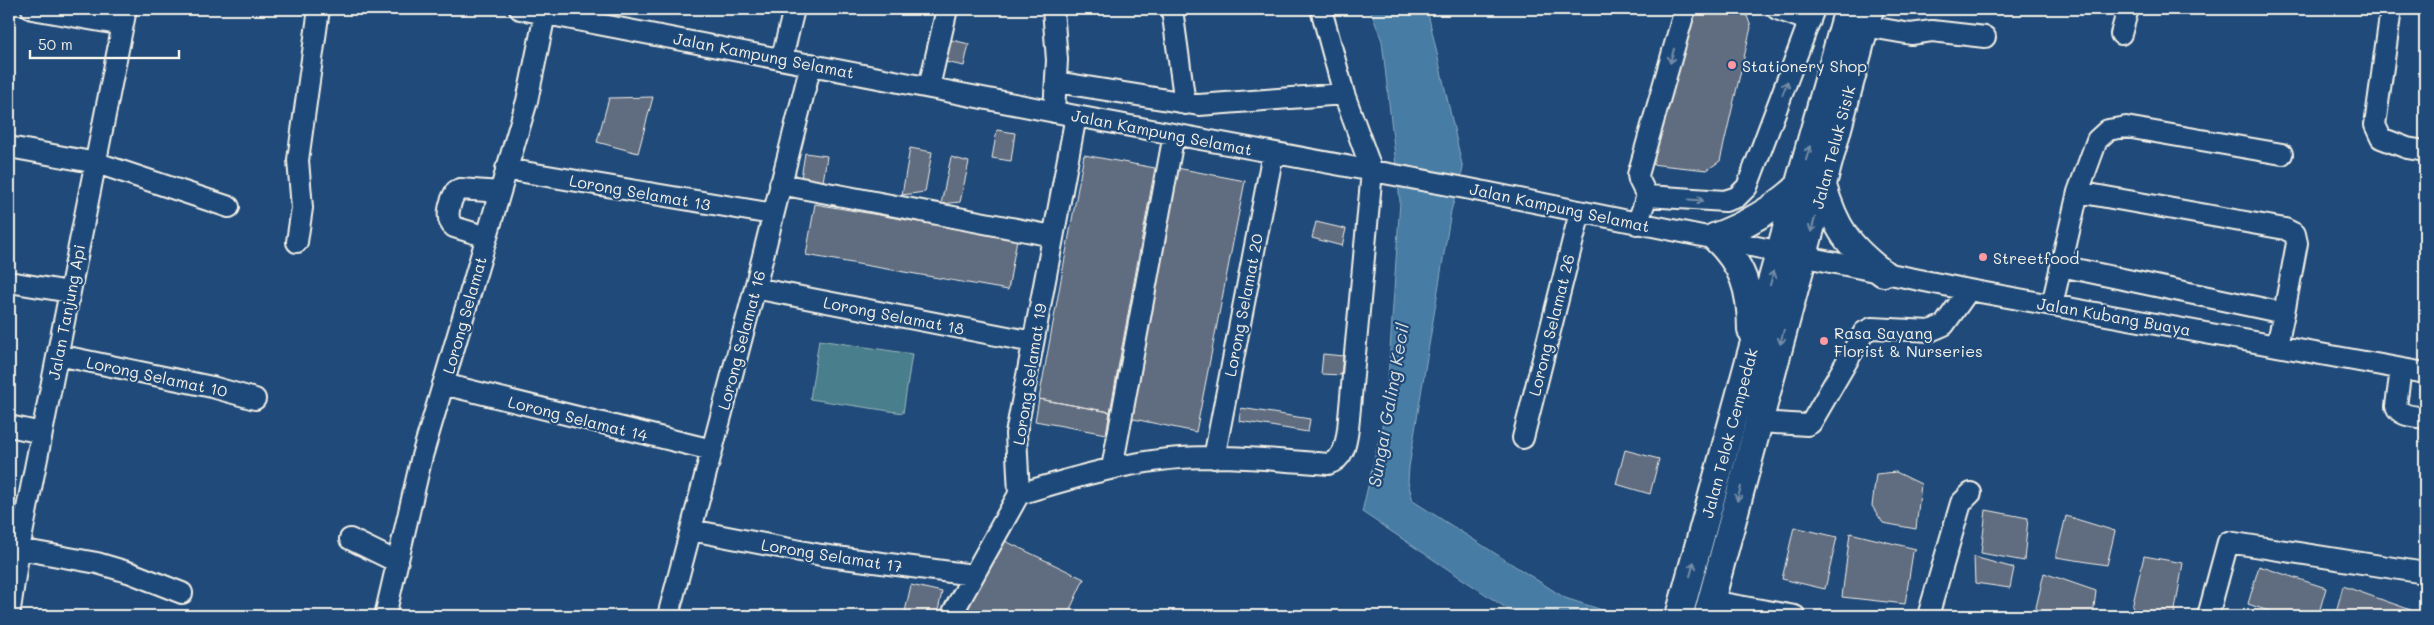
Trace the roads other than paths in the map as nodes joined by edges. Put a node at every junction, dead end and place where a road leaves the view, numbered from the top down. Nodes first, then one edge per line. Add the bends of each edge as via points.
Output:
1 (32, 9) edge
2 (319, 9) edge
3 (520, 9) edge
4 (794, 9) edge
5 (947, 9) edge
6 (1053, 9) edge
7 (1172, 9) edge
8 (1321, 9) edge
9 (1685, 9) edge
10 (1777, 9) edge
11 (2128, 9) edge
12 (2391, 9) edge
13 (545, 11) edge
14 (1812, 15) edge
15 (1861, 15) edge
16 (124, 17) edge
17 (2121, 34) dead end
18 (1985, 37) dead end
19 (782, 58) junction
20 (811, 64) junction
21 (1056, 82) junction
22 (929, 87) junction
23 (1344, 94) junction
24 (1184, 104) junction
25 (1054, 112) junction
26 (1076, 116) junction
27 (1174, 134) junction
28 (9, 147) edge
29 (2425, 151) edge
30 (1273, 153) junction
31 (2282, 154) dead end
32 (97, 163) junction
33 (506, 169) junction
34 (1372, 171) junction
35 (780, 184) junction
36 (1811, 186) junction
37 (500, 192) junction
38 (2078, 192) junction
39 (1647, 196) junction
40 (229, 207) dead end
41 (1580, 212) junction
42 (773, 214) junction
43 (1637, 224) junction
44 (1053, 236) junction
45 (486, 237) junction
46 (1714, 237) junction
47 (297, 242) dead end
48 (1792, 253) junction
49 (2061, 266) junction
50 (1883, 273) junction
51 (9, 282) edge
52 (755, 288) junction
53 (1969, 290) junction
54 (70, 292) junction
55 (2052, 305) junction
56 (2284, 313) junction
57 (1033, 342) junction
58 (2277, 346) junction
59 (1751, 353) junction
60 (58, 355) junction
61 (2402, 369) junction
62 (2425, 373) edge
63 (443, 384) junction
64 (255, 399) dead end
65 (2425, 418) edge
66 (1759, 422) junction
67 (9, 426) edge
68 (42, 433) junction
69 (1523, 438) dead end
70 (712, 450) junction
71 (1214, 458) junction
72 (1112, 468) junction
73 (1971, 493) dead end
74 (1019, 494) junction
75 (691, 530) junction
76 (350, 539) dead end
77 (15, 558) edge
78 (398, 562) junction
79 (2425, 573) edge
80 (973, 575) junction
81 (182, 593) dead end
82 (1709, 608) edge
83 (1769, 614) edge
84 (9, 616) edge
85 (385, 616) edge
86 (668, 616) edge
87 (951, 616) edge
88 (1679, 616) edge
89 (1795, 616) edge
90 (1928, 616) edge
91 (2208, 616) edge

1 - 16 street
2 - 47 street via 298,160 302,208
3 - 13 street, Jalan Kampung Selamat
4 - 19 street
5 - 22 street
6 - 21 street
7 - 24 street
8 - 23 street
9 -> 39 street via 1638,175
10 - 14 street
11 - 17 street
12 - 29 street via 2374,125 2381,138
13 - 19 street, Jalan Kampung Selamat
13 - 33 street, Lorong Selamat via 527,101
39 -> 14 street via 1725,201 1742,192 1753,173
15 - 18 street via 1911,34 1932,30
15 - 36 main road, Jalan Teluk Sisik
16 - 32 street, Jalan Tanjung Api
19 - 20 street, Jalan Kampung Selamat
20 - 22 street, Jalan Kampung Selamat
20 - 35 street, Lorong Selamat 16
21 - 24 street
21 - 25 street
22 - 25 street, Jalan Kampung Selamat
23 - 24 street via 1217,105
23 - 34 street
25 - 26 street, Jalan Kampung Selamat
26 - 27 street, Jalan Kampung Selamat
26 - 44 street, Lorong Selamat 19
27 - 30 street, Jalan Kampung Selamat
27 - 72 street
28 - 32 street
30 - 34 street, Jalan Kampung Selamat
30 - 71 street, Lorong Selamat 20
31 - 38 street via 2126,127 2108,130 2097,140
32 - 40 street
32 - 54 street, Jalan Tanjung Api
33 - 37 street, Lorong Selamat
33 - 42 street, Lorong Selamat 13
34 - 41 street, Jalan Kampung Selamat
34 - 71 street via 1348,429 1341,456 1328,464
35 - 42 street, Lorong Selamat 16
35 - 44 street
36 - 46 main road via 1760,216
36 - 48 main road, Jalan Teluk Sisik
36 - 50 main road via 1829,206 1848,243
37 - 45 street, Lorong Selamat
37 - 45 street via 460,189 453,196 449,223
38 - 49 street
38 - 56 street via 2285,229 2295,234 2297,242
39 - 43 street
41 - 43 street, Jalan Kampung Selamat
41 - 69 street, Lorong Selamat 26
42 - 52 street, Lorong Selamat 16
43 - 46 street, Jalan Kampung Selamat
44 - 57 street, Lorong Selamat 19
45 - 63 street, Lorong Selamat
46 - 48 street, Jalan Kampung Selamat
46 - 59 main road via 1730,253 1745,280
48 - 50 street, Jalan Kubang Buaya
59 -> 48 main road, Jalan Telok Cempedak
48 -> 66 main road, Jalan Telok Cempedak
49 - 55 street
49 - 56 street
50 - 53 street, Jalan Kubang Buaya
51 - 54 street
52 - 57 street, Lorong Selamat 18
52 - 70 street, Lorong Selamat 16
53 - 55 street, Jalan Kubang Buaya
53 - 66 street via 1944,325 1930,331 1872,328 1864,332 1811,423
54 - 60 street, Jalan Tanjung Api
55 - 58 street, Jalan Kubang Buaya
56 - 58 street
57 - 74 street, Lorong Selamat 19 via 1016,434
58 - 61 street, Jalan Kubang Buaya
88 -> 59 main road, Jalan Telok Cempedak
60 - 64 street, Lorong Selamat 10
60 - 68 street, Jalan Tanjung Api
61 - 62 street, Jalan Kubang Buaya
61 - 65 street via 2396,406 2401,413
63 - 70 street, Lorong Selamat 14
63 - 78 street, Lorong Selamat via 422,456
66 -> 82 main road, Jalan Telok Cempedak
67 - 68 street
68 - 77 street, Jalan Tanjung Api
70 - 75 street, Lorong Selamat 16
71 - 72 street via 1161,460
72 - 74 street
73 - 90 street via 1961,503
74 - 80 street
75 - 80 street, Lorong Selamat 17 via 821,555
75 - 86 street, Lorong Selamat 16
76 - 78 street
77 - 81 street via 97,563
77 - 84 street, Jalan Tanjung Api
78 - 85 street, Lorong Selamat
79 - 91 street via 2228,542
80 - 87 street
82 - 83 street
83 - 89 street

